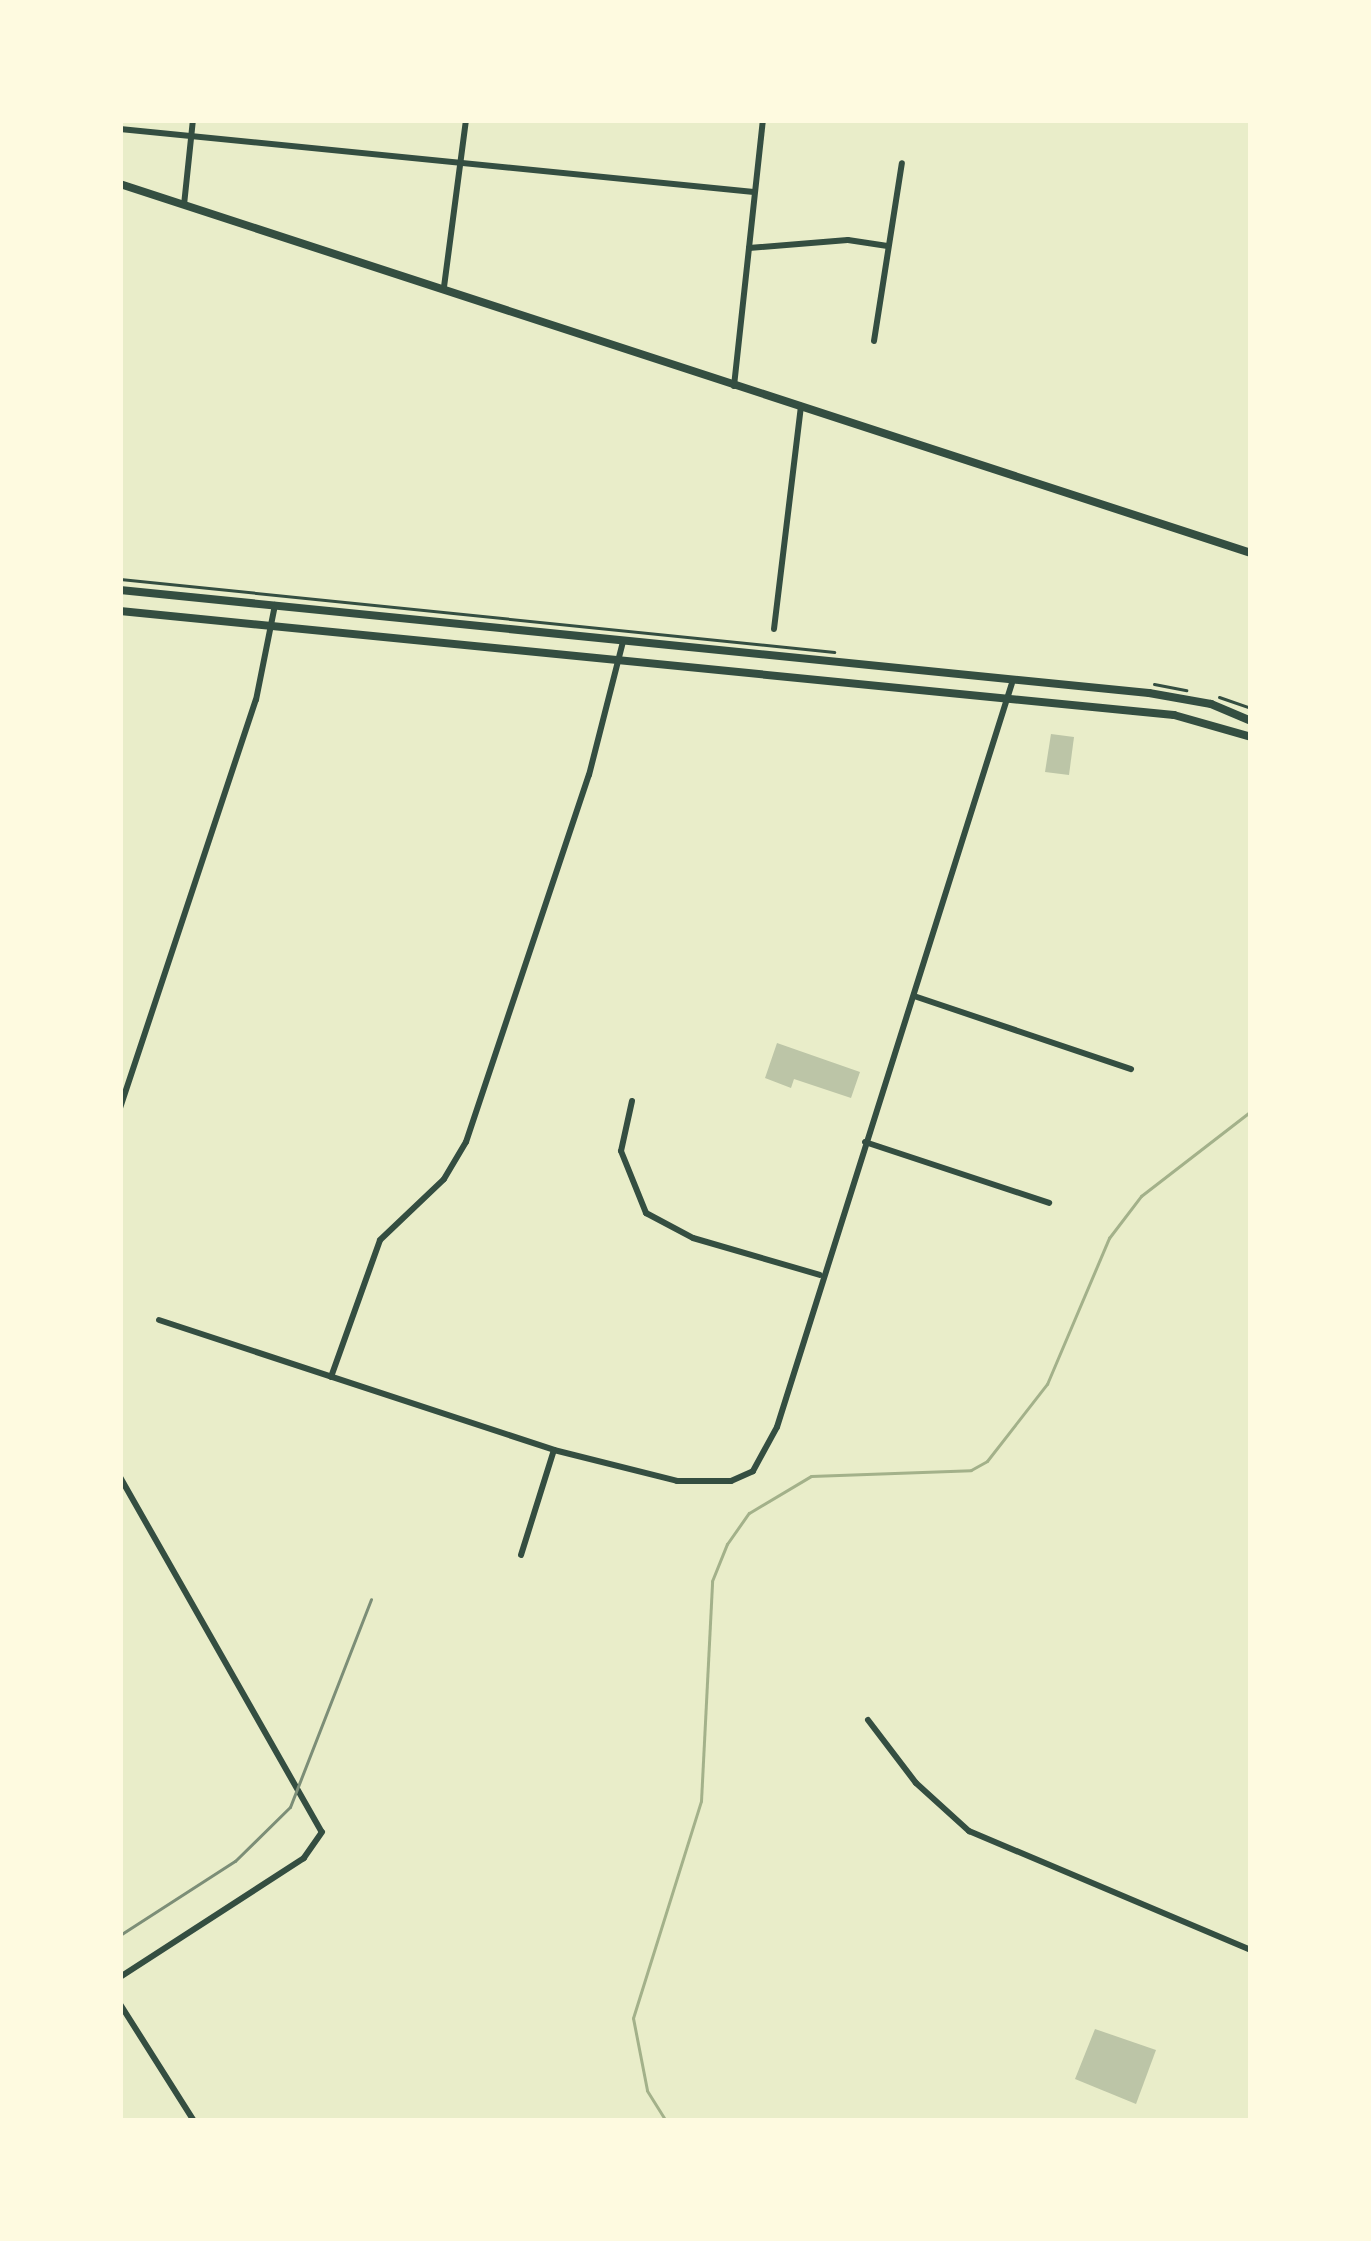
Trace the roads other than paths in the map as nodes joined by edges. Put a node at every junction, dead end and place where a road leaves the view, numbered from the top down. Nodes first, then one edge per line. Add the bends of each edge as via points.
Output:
1 (193, 120) edge
2 (466, 120) edge
3 (763, 120) edge
4 (120, 129) edge
5 (191, 133) junction
6 (902, 163) dead end
7 (462, 166) junction
8 (120, 184) edge
9 (754, 192) junction
10 (184, 205) junction
11 (889, 246) junction
12 (749, 248) junction
13 (444, 287) junction
14 (874, 341) dead end
15 (734, 386) junction
16 (801, 406) junction
17 (1251, 553) edge
18 (120, 590) edge
19 (274, 605) junction
20 (120, 611) edge
21 (272, 626) junction
22 (774, 629) dead end
23 (623, 642) junction
24 (621, 662) junction
25 (1012, 682) junction
26 (1009, 701) junction
27 (1251, 721) edge
28 (1251, 737) edge
29 (914, 996) junction
30 (1131, 1069) dead end
31 (632, 1101) dead end
32 (120, 1108) edge
33 (865, 1142) junction
34 (1049, 1203) dead end
35 (820, 1275) junction
36 (159, 1320) dead end
37 (331, 1378) junction
38 (554, 1450) junction
39 (120, 1477) edge
40 (521, 1555) dead end
41 (868, 1720) dead end
42 (1251, 1950) edge
43 (120, 1977) edge
44 (120, 2004) edge
45 (194, 2121) edge

1 - 5 street
2 - 7 street
3 - 9 street
4 - 5 street
5 - 7 street
5 - 10 street
6 - 11 street
7 - 9 street
7 - 13 street
8 - 10 main road
9 - 12 street
10 - 13 main road
11 - 12 street via 848,240
11 - 14 street
12 - 15 street
13 - 15 main road
15 - 16 main road
16 - 17 main road
16 - 22 street
18 - 19 main road
19 - 21 street
19 - 23 main road
20 - 21 main road
21 - 24 main road
21 - 32 street via 256,700
23 - 24 street
23 - 25 main road
24 - 26 main road
24 - 37 street via 466,1142 444,1179 380,1240
25 - 26 street
25 - 27 main road via 1189,698
26 - 28 main road via 1174,715
26 - 29 street
29 - 30 street
29 - 33 street
31 - 35 street via 621,1150 646,1213 693,1238
33 - 34 street
33 - 35 street
35 - 38 street via 778,1427 753,1471 731,1481 677,1481
36 - 37 street
37 - 38 street
38 - 40 street
39 - 43 street via 322,1832 304,1858
41 - 42 street via 916,1783 969,1832
44 - 45 street

